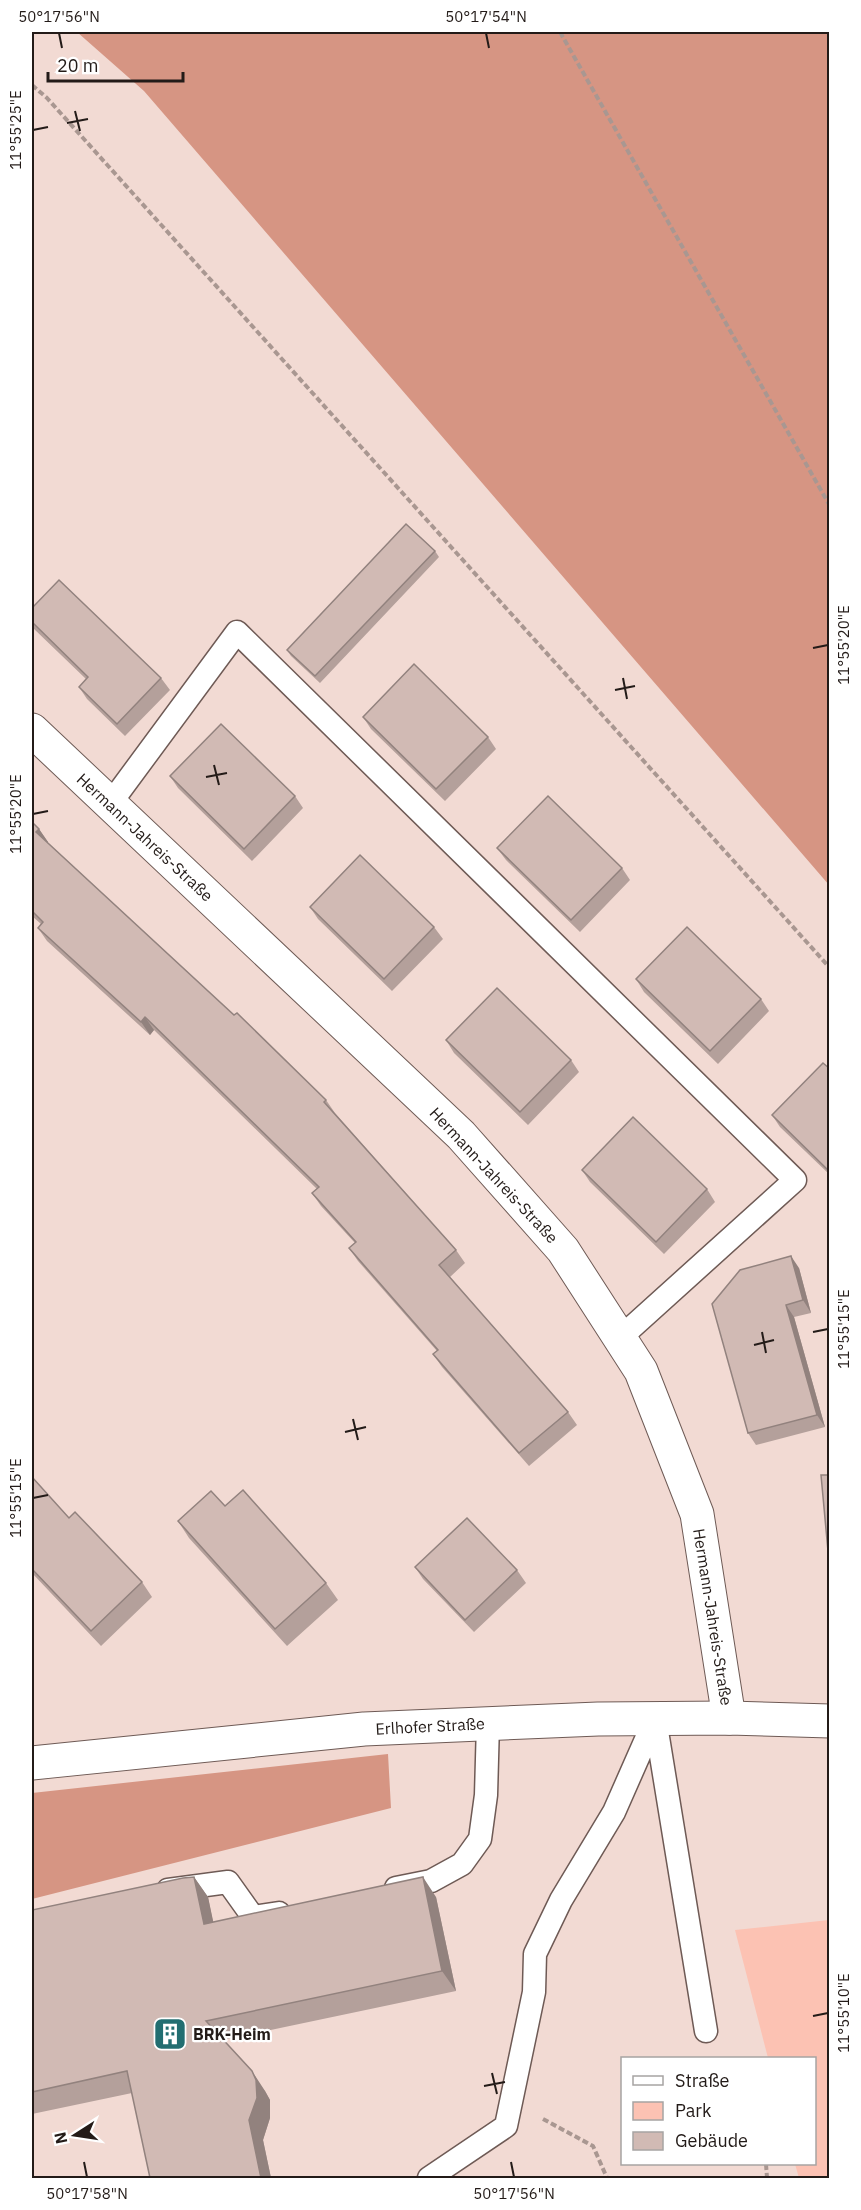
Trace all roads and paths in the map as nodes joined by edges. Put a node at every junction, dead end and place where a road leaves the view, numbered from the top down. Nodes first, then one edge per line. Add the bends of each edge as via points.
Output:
1 (560, 32) edge
2 (32, 85) edge
3 (830, 506) edge
4 (32, 730) edge
5 (110, 804) junction
6 (830, 968) edge
7 (620, 1338) junction
8 (729, 1718) junction
9 (655, 1719) junction
10 (830, 1721) edge
11 (488, 1723) junction
12 (32, 1763) edge
13 (375, 1892) edge
14 (148, 1894) edge
15 (298, 1908) edge
16 (706, 2031) dead end
17 (512, 2100) junction
18 (429, 2178) edge
19 (608, 2178) edge

1 - 3 path
2 - 6 path
4 - 5 street, Hermann-Jahreis-Straße
5 - 7 street, Hermann-Jahreis-Straße via 461,1135 563,1250
5 - 7 lane via 237,632 795,1180
7 - 8 street, Hermann-Jahreis-Straße via 641,1371 697,1514
8 - 9 street, Erlhofer Straße
8 - 10 street, Erlhofer Straße
9 - 11 street, Erlhofer Straße
9 - 16 lane
9 - 17 lane via 614,1812 561,1900 536,1954 534,1992
11 - 12 street, Erlhofer Straße via 364,1729
11 - 13 lane via 480,1839 462,1864 431,1881
14 - 15 lane via 228,1882 253,1917
17 - 18 lane via 506,2126
17 - 19 path via 593,2146

